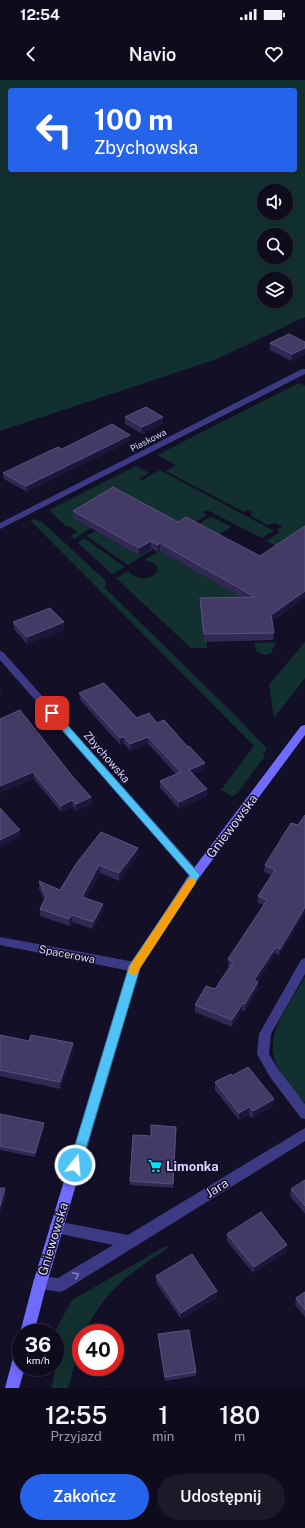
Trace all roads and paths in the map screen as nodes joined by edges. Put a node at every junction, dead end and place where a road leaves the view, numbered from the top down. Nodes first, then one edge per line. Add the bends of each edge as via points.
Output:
1 (305, 372) edge
2 (0, 526) edge
3 (0, 654) edge
4 (305, 728) edge
5 (195, 875) junction
6 (0, 941) edge
7 (305, 963) edge
8 (135, 966) junction
9 (305, 1114) edge
10 (305, 1134) edge
11 (56, 1227) junction
12 (130, 1242) junction
13 (40, 1283) junction
14 (29, 1324) edge
15 (15, 1376) edge
16 (12, 1388) edge

1 - 2 street, Piaskowa
3 - 5 street, Zbychowska
4 - 5 street, Gniewowska
5 - 8 street, Gniewowska
6 - 8 street, Spacerowa
7 - 9 street via 265,1034 263,1054
8 - 11 street, Gniewowska
10 - 12 street, Jara
11 - 12 street
11 - 13 street, Gniewowska
13 -> 12 street, Jara via 60,1284
13 - 14 street, Gniewowska
15 - 16 street

